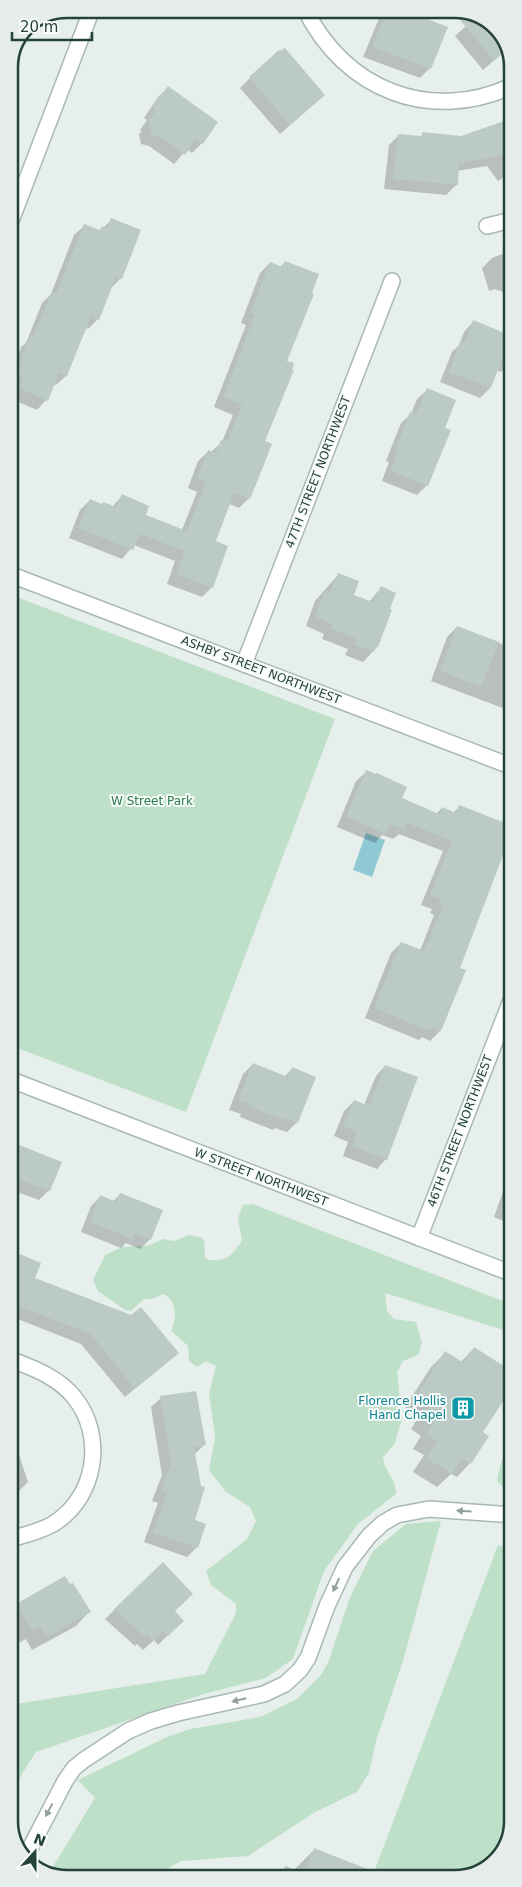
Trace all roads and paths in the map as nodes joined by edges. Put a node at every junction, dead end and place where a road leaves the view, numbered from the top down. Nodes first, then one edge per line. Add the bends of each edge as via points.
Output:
1 (89, 18) edge
2 (310, 18) edge
3 (504, 89) edge
4 (18, 202) edge
5 (504, 222) edge
6 (487, 226) dead end
7 (392, 281) dead end
8 (18, 577) edge
9 (244, 664) junction
10 (504, 764) edge
11 (504, 1018) edge
12 (18, 1083) edge
13 (419, 1238) junction
14 (504, 1271) edge
15 (18, 1363) edge
16 (504, 1514) edge
17 (18, 1536) edge
18 (29, 1851) edge

1 - 4 street
2 - 3 street via 339,59 374,84 395,93 431,101 452,101
5 - 6 street
7 - 9 street, 47TH STREET NORTHWEST
8 - 9 street, ASHBY STREET NORTHWEST
9 - 10 street, ASHBY STREET NORTHWEST
11 - 13 street, 46TH STREET NORTHWEST
12 - 13 street, W STREET NORTHWEST
13 - 14 street, W STREET NORTHWEST
15 - 17 street via 50,1377 74,1398 87,1419 93,1456 87,1483 64,1516 42,1529
16 -> 18 street via 429,1509 397,1515 383,1523 368,1536 345,1567 308,1658 285,1684 264,1694 178,1713 128,1731 74,1768

